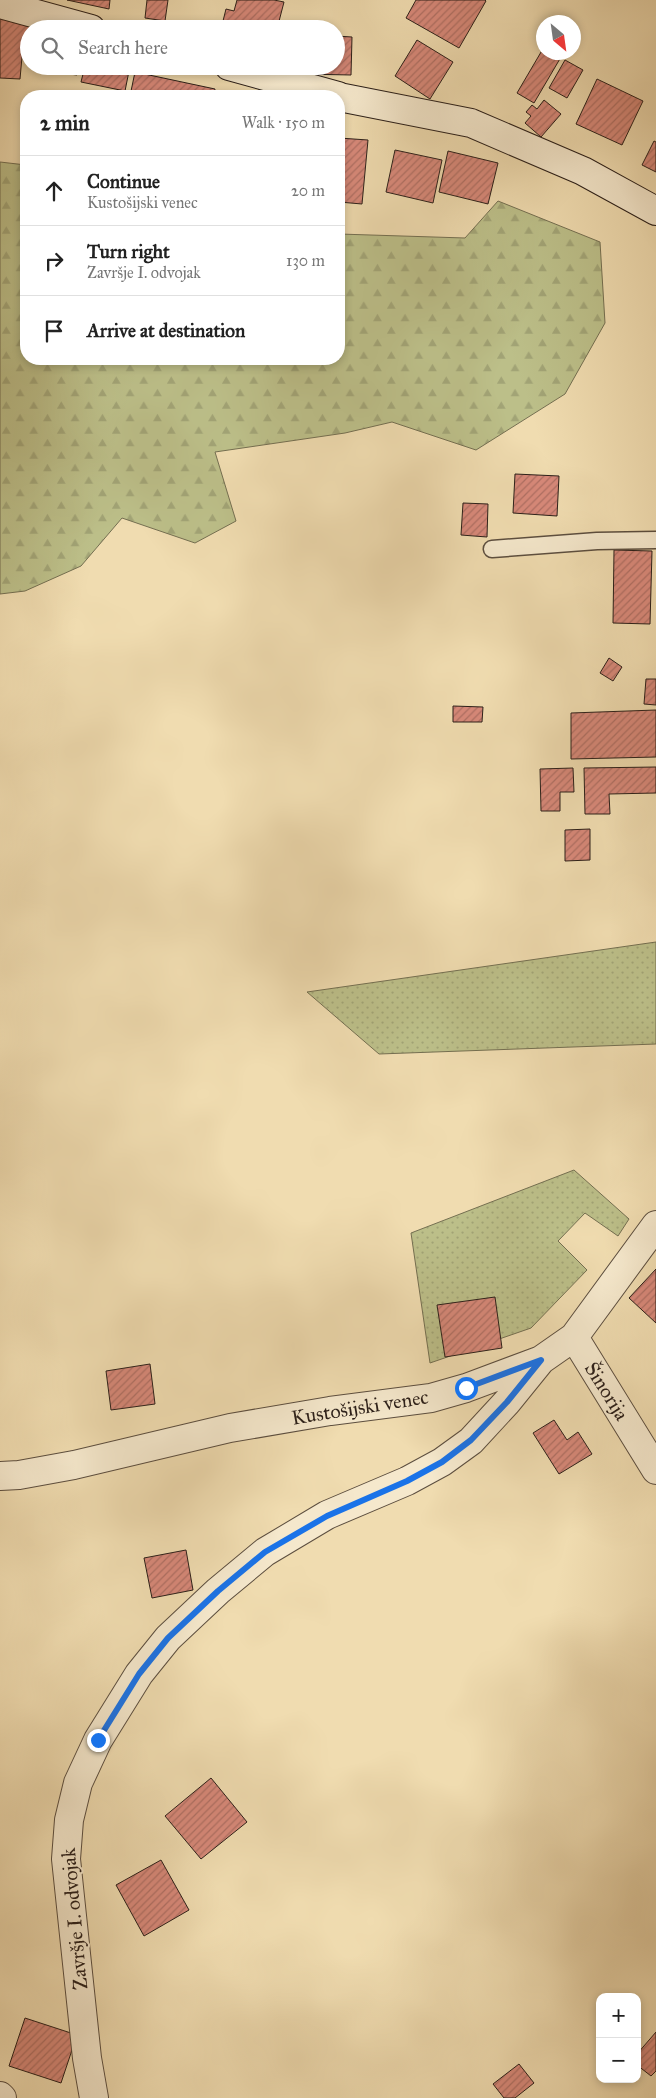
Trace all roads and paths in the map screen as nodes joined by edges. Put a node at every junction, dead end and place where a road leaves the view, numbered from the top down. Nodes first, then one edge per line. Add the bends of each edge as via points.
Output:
1 (0, 4) edge
2 (58, 20) edge
3 (262, 75) edge
4 (316, 90) edge
5 (345, 97) edge
6 (656, 211) edge
7 (656, 540) edge
8 (492, 549) dead end
9 (656, 1225) edge
10 (574, 1337) junction
11 (541, 1360) junction
12 (656, 1470) edge
13 (0, 1476) edge
14 (94, 2098) edge

1 - 2 street
3 - 4 street
5 - 6 street via 472,123 583,171
7 - 8 lane
9 - 10 street, Kustošijski venec
10 - 11 street, Kustošijski venec
10 - 12 street, Šinorija
11 - 13 street, Kustošijski venec via 431,1398 230,1428 74,1465
11 - 14 street, Završje I. odvojak via 471,1440 442,1462 327,1516 265,1552 218,1591 150,1659 98,1740 78,1783 69,1820 66,1859

